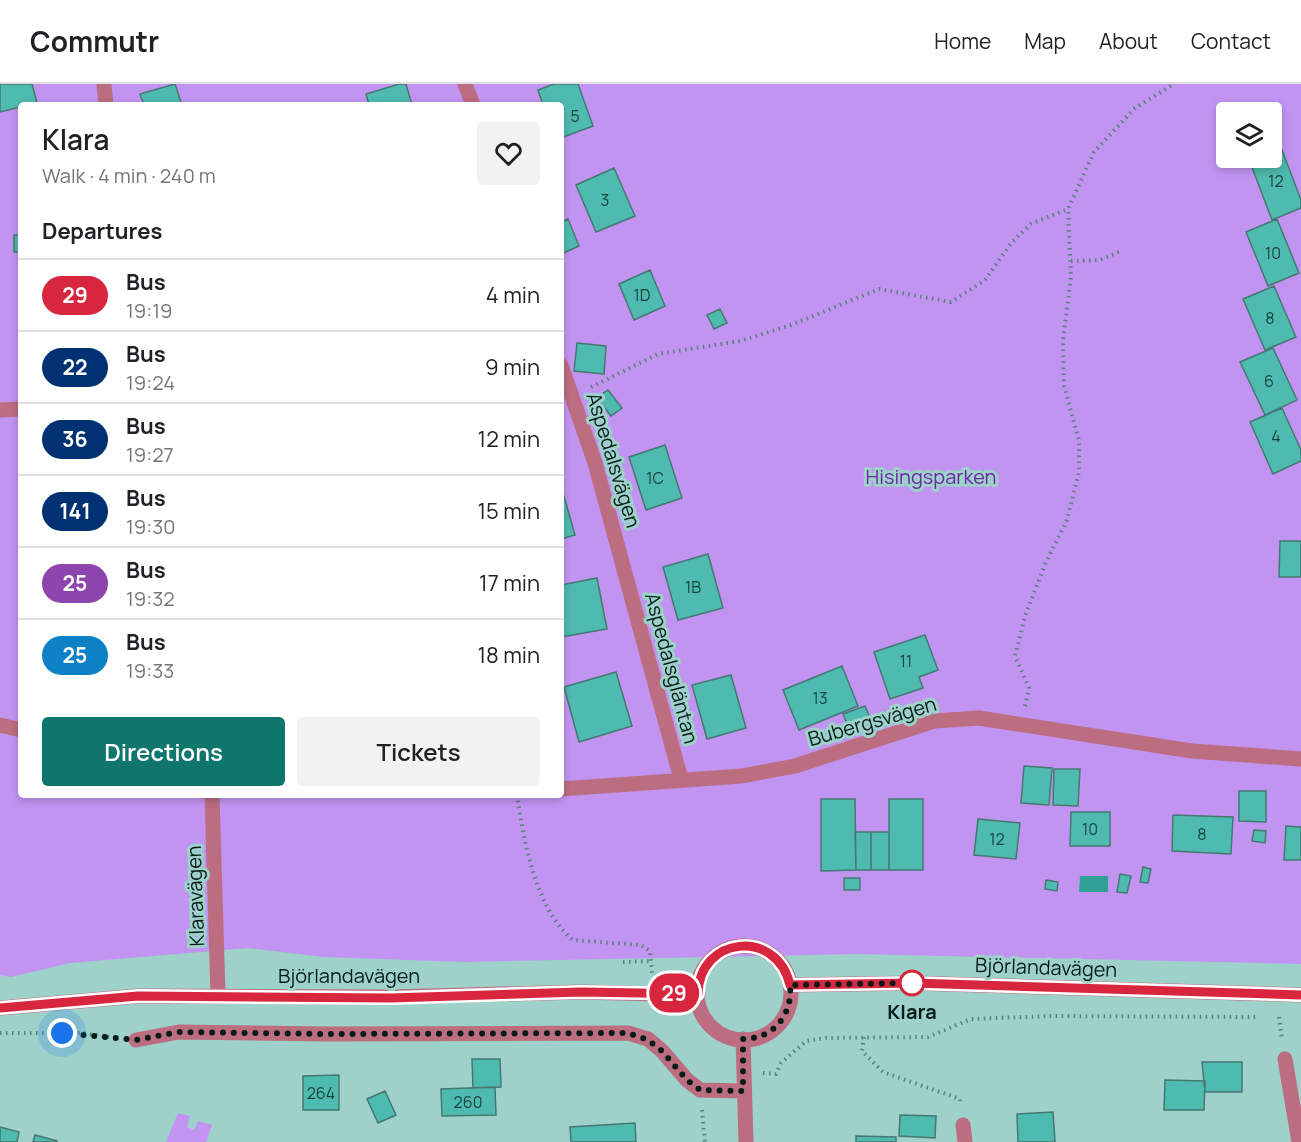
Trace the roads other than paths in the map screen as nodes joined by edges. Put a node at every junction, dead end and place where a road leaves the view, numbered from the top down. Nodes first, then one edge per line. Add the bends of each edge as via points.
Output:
1 (104, 84) edge
2 (465, 84) edge
3 (106, 102) edge
4 (472, 102) edge
5 (564, 373) edge
6 (18, 409) edge
7 (0, 410) edge
8 (623, 567) joint
9 (0, 725) edge
10 (18, 729) edge
11 (1301, 759) edge
12 (681, 779) junction
13 (564, 789) edge
14 (212, 798) edge
15 (790, 985) junction
16 (698, 994) junction
17 (218, 995) junction
18 (1301, 995) edge
19 (0, 1008) edge
20 (743, 1039) junction
21 (136, 1040) road end
22 (1285, 1059) dead end
23 (743, 1091) junction
24 (963, 1125) road end
25 (746, 1142) edge
26 (964, 1142) edge
27 (1299, 1142) edge

1 - 3 street
2 - 4 street
5 - 8 street, Aspedalsvägen via 586,433
6 - 7 street
8 - 12 street, Aspedalsgläntan
9 - 10 street
11 - 12 street, Bubergsvägen via 1191,752 979,718 934,721 795,766 742,776
12 - 13 street, Bubergsvägen
14 - 17 street, Klaravägen
15 - 16 street via 776,958 759,948 740,946 711,959 701,976
15 - 18 street, Björlandavägen via 912,983
15 - 20 street via 789,1006 778,1025 760,1036
16 - 17 street, Björlandavägen via 391,998
16 - 20 street via 701,1010 710,1024 723,1034
17 - 19 street, Björlandavägen via 138,996
20 - 23 street
21 - 23 street via 179,1032 628,1033 648,1040 662,1051 700,1090
22 - 27 street
23 - 25 street
24 - 26 street

